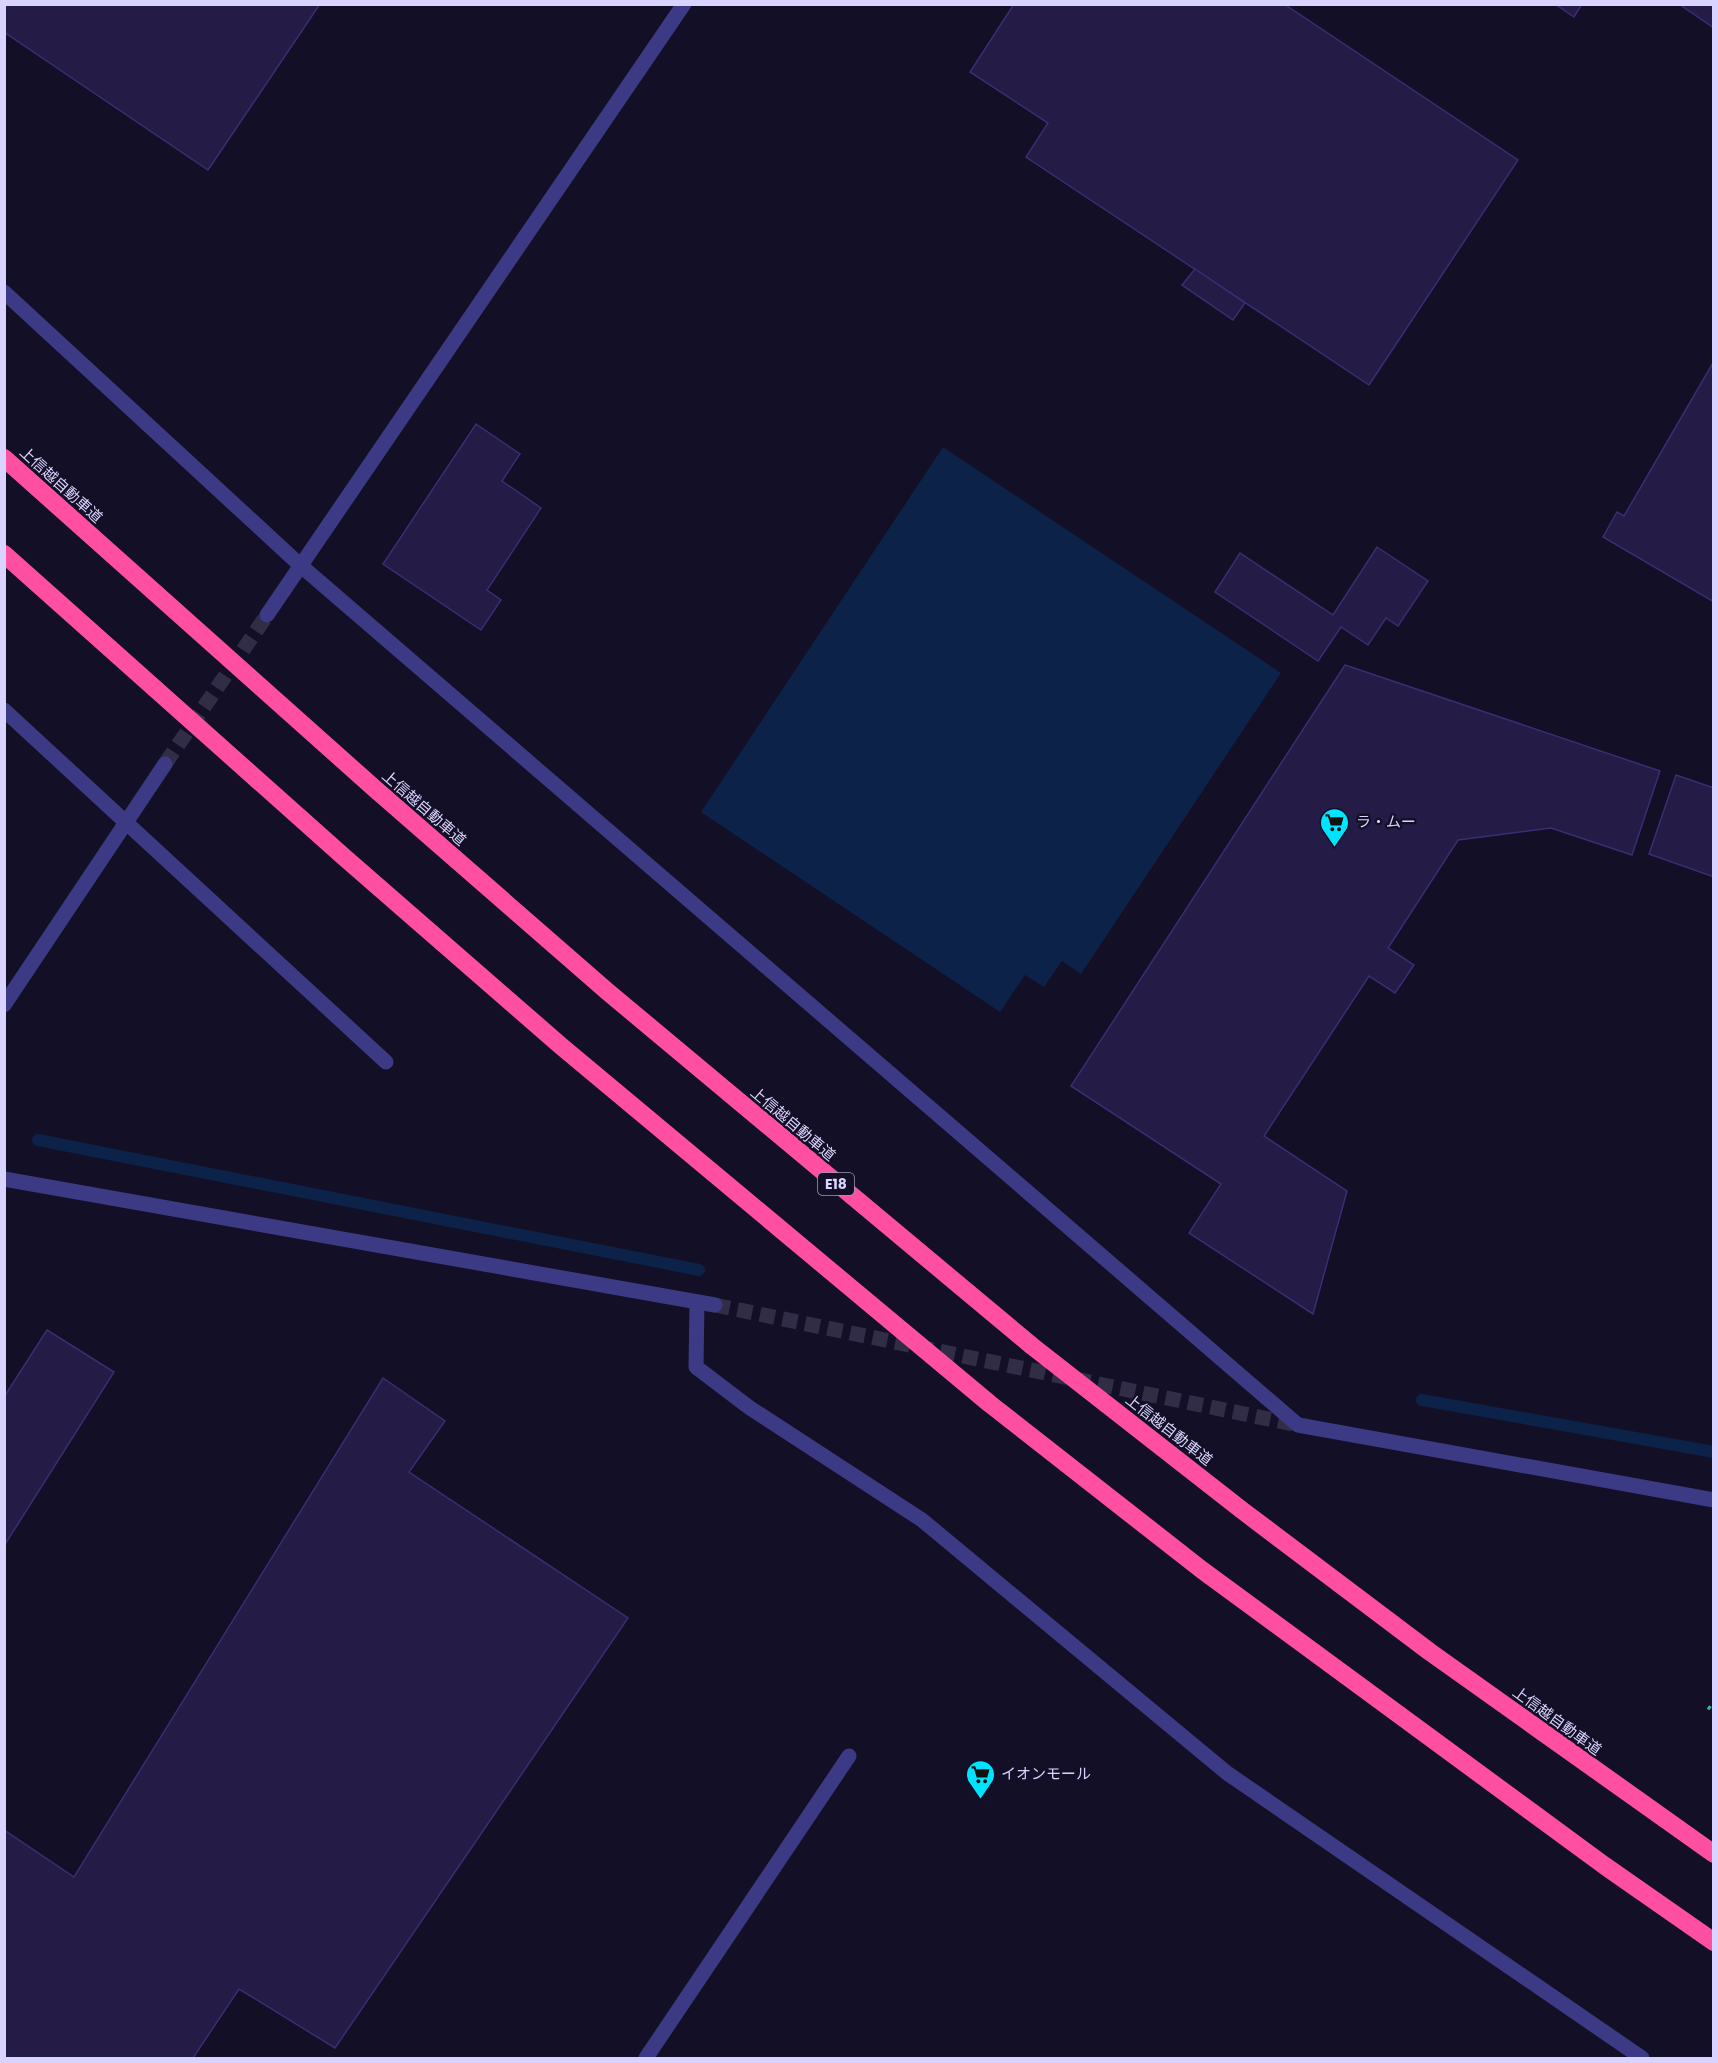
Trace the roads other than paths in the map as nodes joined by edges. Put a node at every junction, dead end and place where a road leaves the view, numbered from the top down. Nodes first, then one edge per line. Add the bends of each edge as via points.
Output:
1 (684, 4) edge
2 (4, 292) edge
3 (4, 458) edge
4 (4, 554) edge
5 (300, 565) junction
6 (267, 615) tunnel mouth
7 (4, 710) edge
8 (165, 765) tunnel mouth
9 (126, 822) junction
10 (4, 1005) edge
11 (386, 1062) dead end
12 (4, 1179) edge
13 (697, 1302) junction
14 (715, 1305) tunnel mouth
15 (1713, 1500) edge
16 (849, 1756) dead end
17 (1713, 1854) edge
18 (1713, 1942) edge
19 (646, 2058) edge
20 (1642, 2058) edge

1 - 5 street
2 - 5 street
3 - 17 highway, 上信越自動車道 / E18 via 608,992 1032,1346 1430,1652
4 - 18 highway via 544,1031 990,1404 1202,1570
5 - 6 street
5 - 15 street via 1298,1425
7 - 9 street
8 - 9 street
9 - 10 street
9 - 11 street
12 - 13 street
13 - 14 street
13 - 20 street via 696,1367 750,1408 922,1520 1227,1773
16 - 19 street

